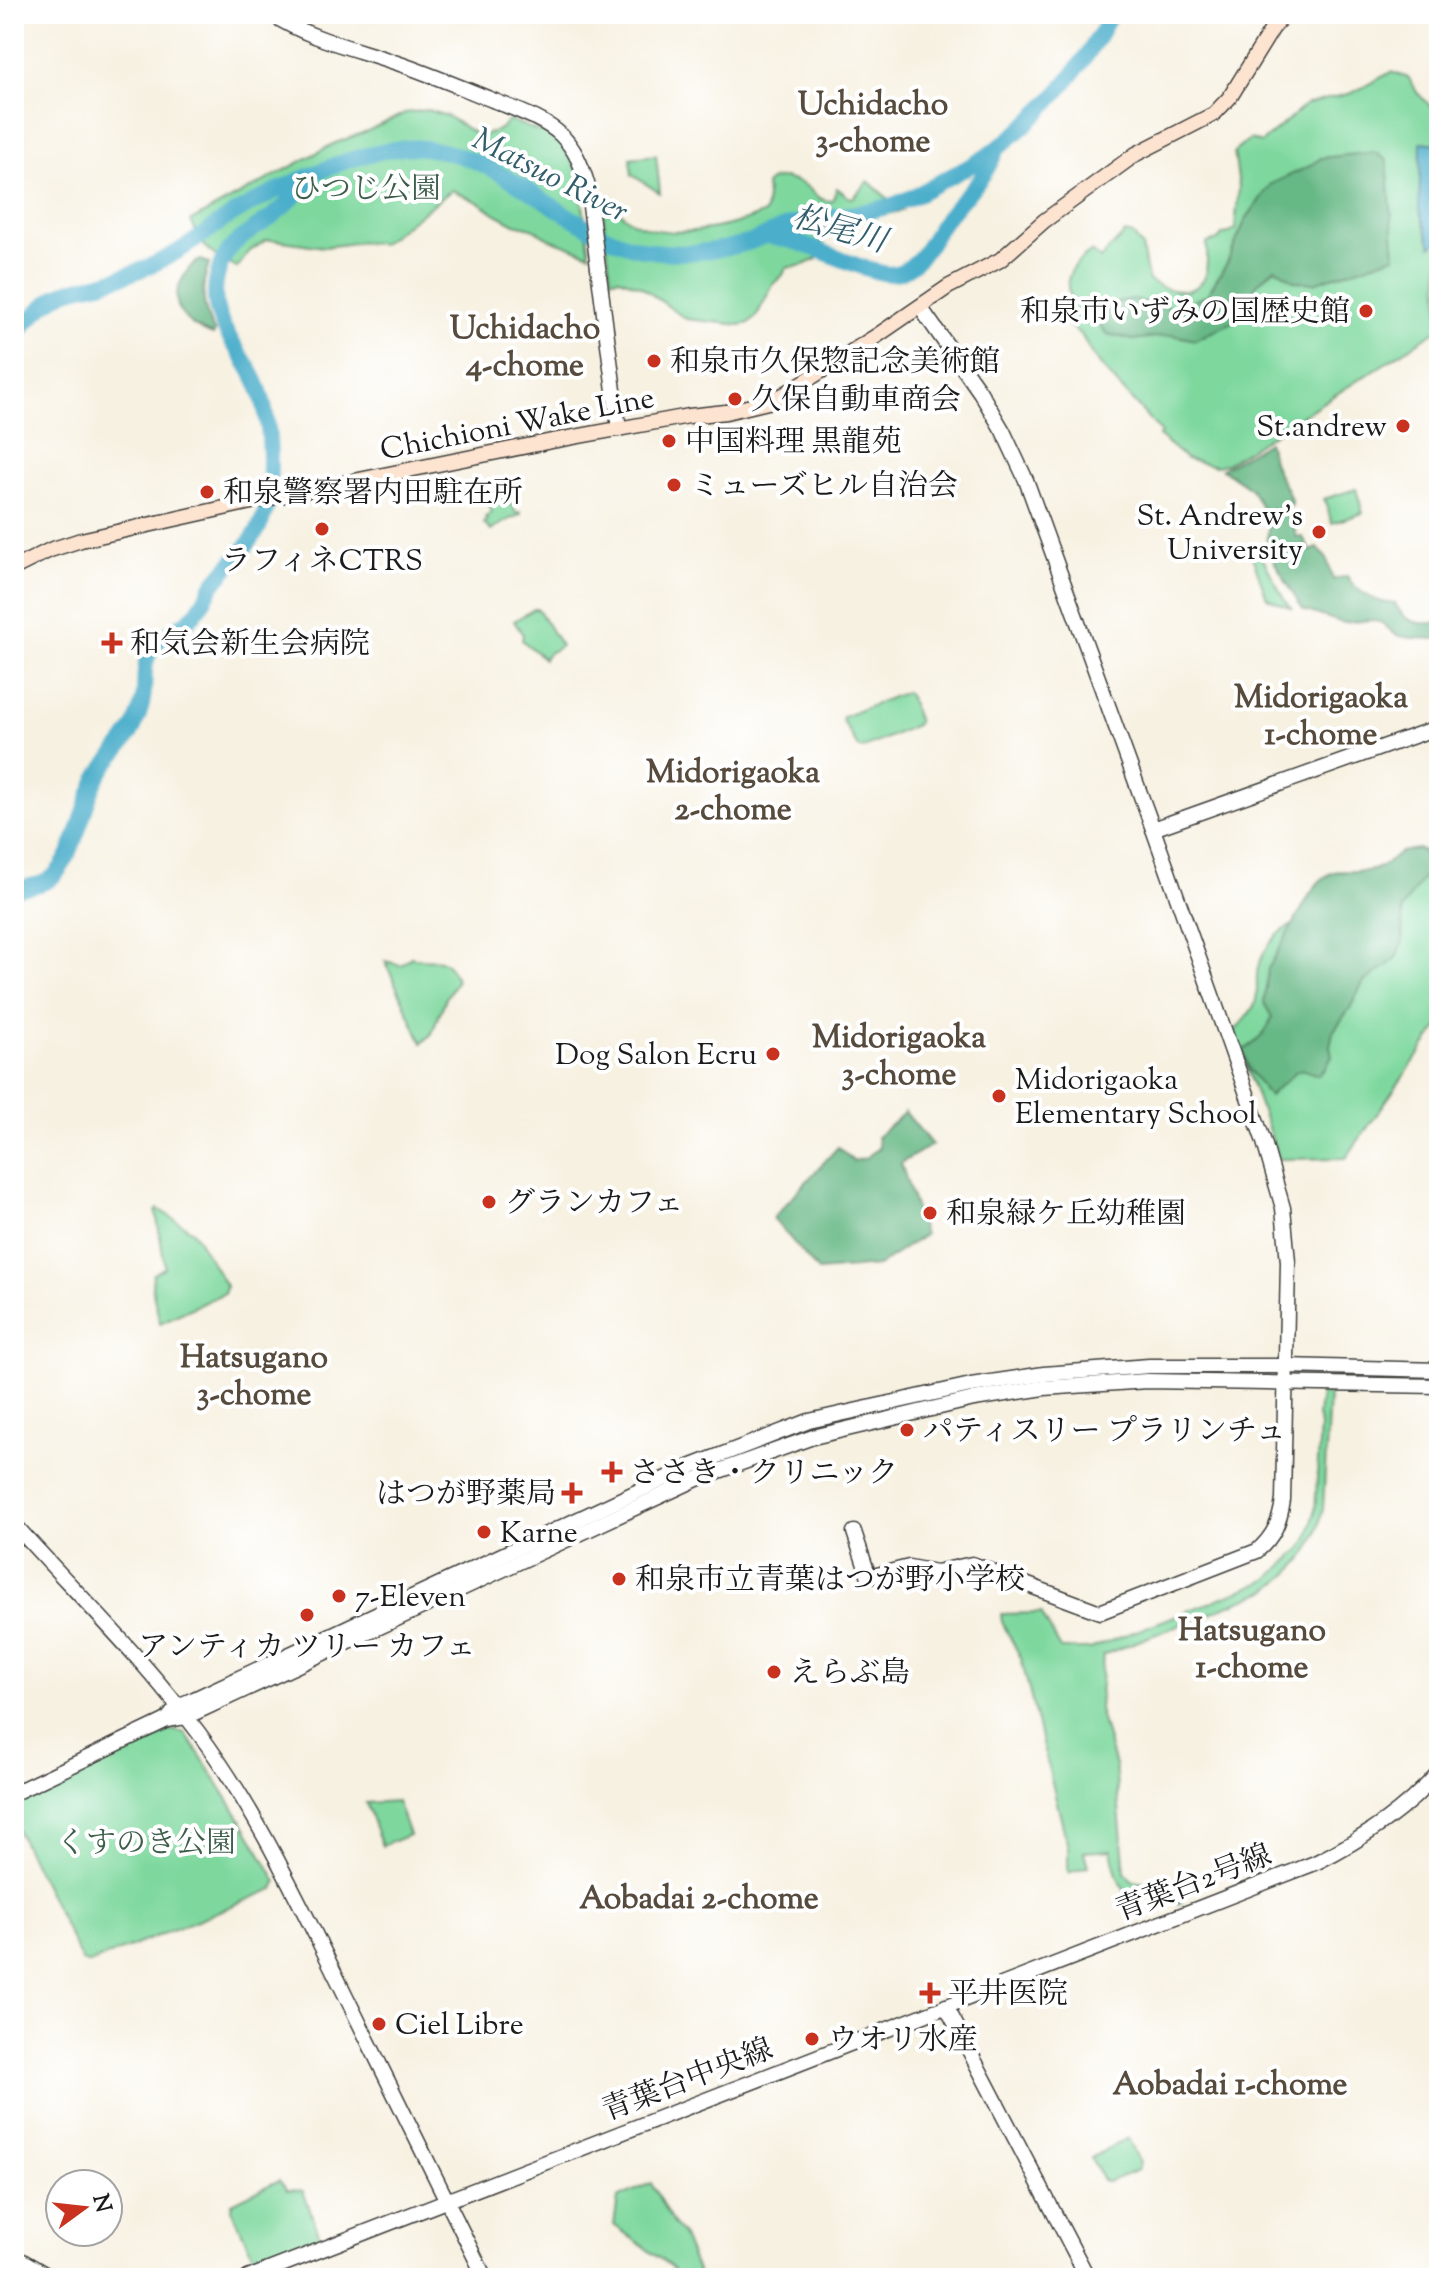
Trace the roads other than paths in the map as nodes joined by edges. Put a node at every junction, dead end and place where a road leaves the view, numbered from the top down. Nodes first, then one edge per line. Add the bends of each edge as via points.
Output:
1 (271, 14) edge
2 (1285, 14) edge
3 (920, 307) junction
4 (619, 429) junction
5 (14, 568) edge
6 (1439, 727) edge
7 (1153, 829) junction
8 (1285, 1366) junction
9 (1439, 1370) edge
10 (1286, 1382) junction
11 (1439, 1386) edge
12 (14, 1524) edge
13 (854, 1532) dead end
14 (182, 1712) junction
15 (1439, 1772) edge
16 (14, 1793) edge
17 (946, 2006) junction
18 (447, 2200) junction
19 (14, 2256) edge
20 (255, 2277) edge
21 (52, 2278) edge
22 (485, 2278) edge
23 (1088, 2278) edge

1 - 4 street via 307,34 511,108 558,132 572,147 587,183
2 - 3 main road, Chichioni Wake Line via 1214,114 1136,154 1000,260
3 - 4 main road, Chichioni Wake Line via 768,402
3 - 7 street via 980,392 1026,480
4 - 5 main road, Chichioni Wake Line via 81,540
6 - 7 street
7 - 8 street via 1278,1189 1288,1262
8 - 9 street
8 - 10 street
8 - 14 street via 1149,1366 1044,1374 809,1421 677,1472
10 - 11 street
10 - 13 street via 1283,1500 1271,1539 1257,1551 1105,1612 972,1564 936,1572 909,1567 869,1577
10 - 14 street via 1147,1381 1044,1388 813,1437 697,1479
12 - 14 street
14 - 16 street
14 - 18 street via 236,1789 292,1887
15 - 17 street, 青葉台2号線 via 1382,1824 1315,1863
17 - 18 street, 青葉台中央線
17 - 23 street
18 - 20 street, 青葉台中央線
18 - 22 street
19 - 21 street

